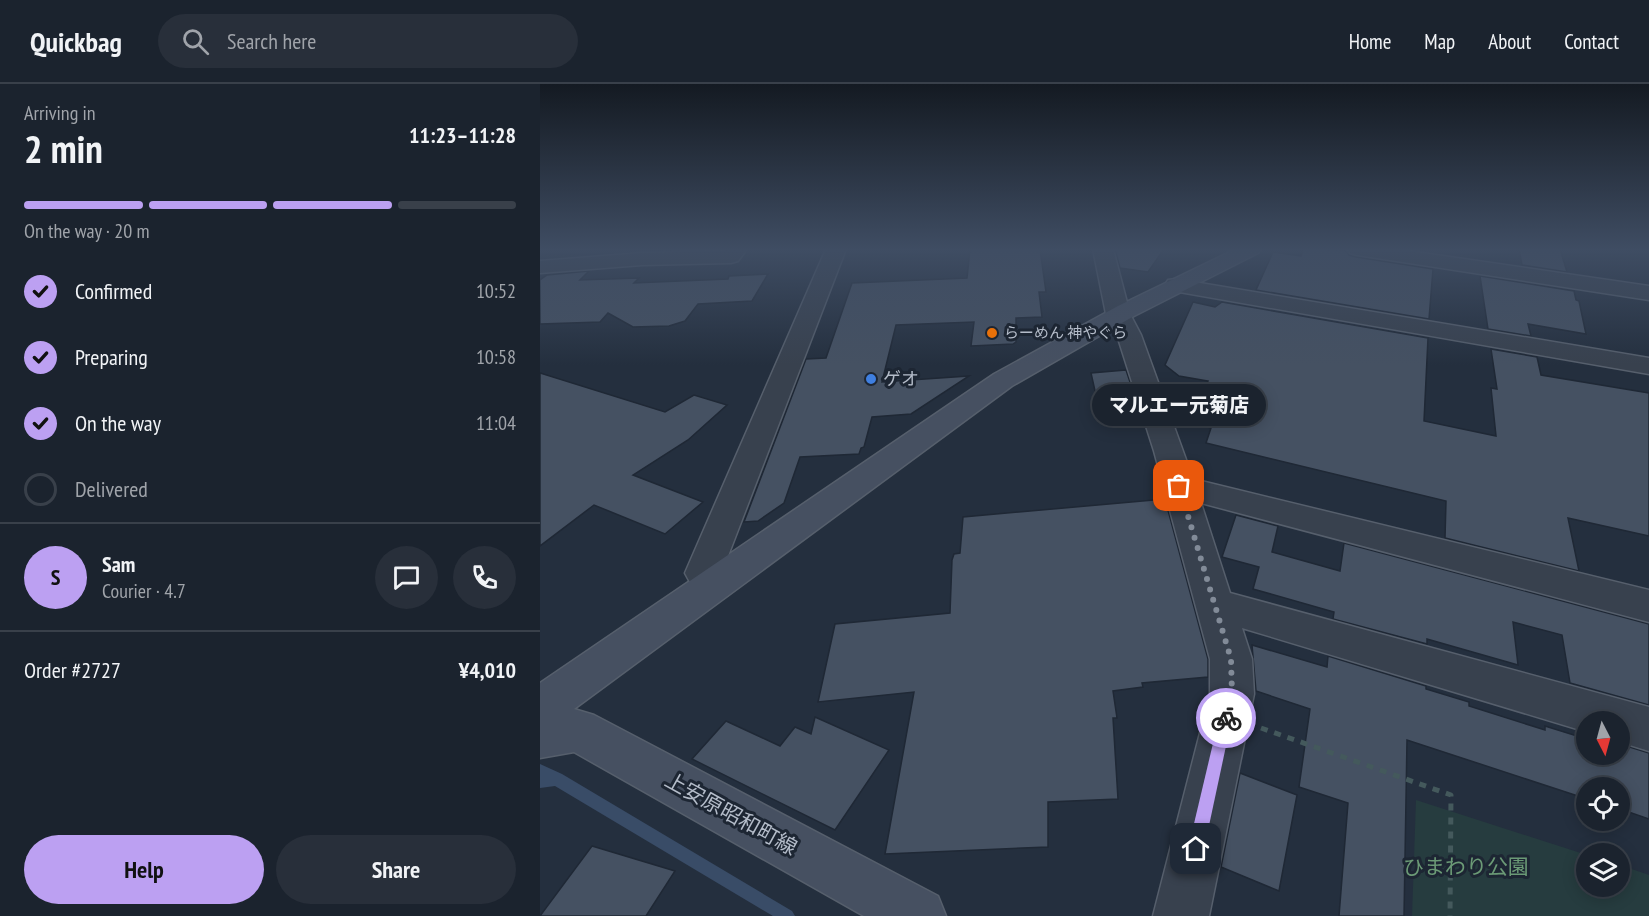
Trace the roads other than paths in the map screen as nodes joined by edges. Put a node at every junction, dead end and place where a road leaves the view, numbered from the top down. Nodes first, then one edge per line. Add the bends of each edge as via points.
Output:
1 (820, 288) edge
2 (1112, 288) edge
3 (1170, 288) edge
4 (1193, 288) edge
5 (1621, 288) edge
6 (1649, 292) edge
7 (1118, 314) junction
8 (1649, 366) edge
9 (1179, 486) junction
10 (715, 585) junction
11 (1215, 604) junction
12 (1649, 606) edge
13 (540, 708) edge
14 (1649, 729) edge
15 (540, 736) edge
16 (918, 916) edge
17 (1181, 916) edge

1 - 10 street via 703,573
2 - 7 street
3 - 7 street
4 - 8 street
5 - 6 street
7 - 9 street via 1129,335
7 - 10 street via 1004,380
9 - 11 street
9 - 12 street
10 - 13 street
11 - 14 street
11 - 17 street via 1231,659 1232,694
15 - 16 street, 上安原昭和町線 via 578,730

